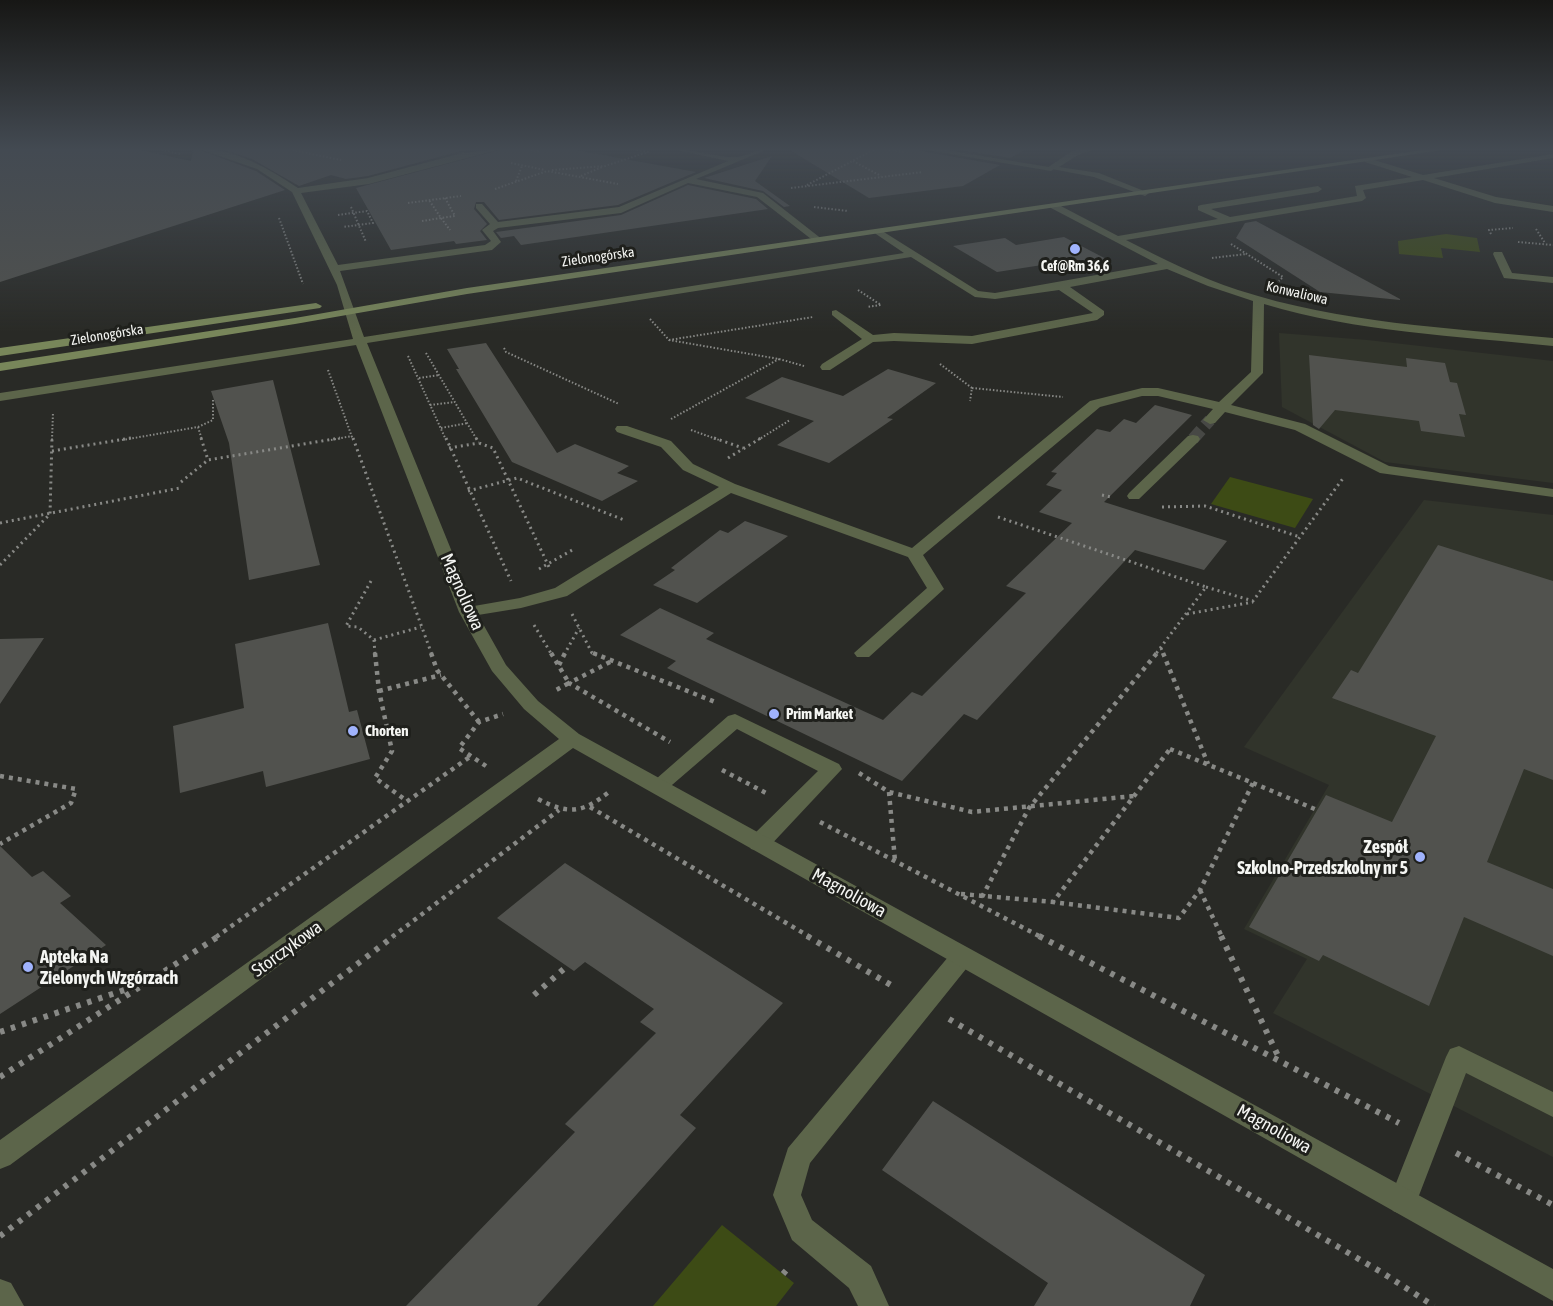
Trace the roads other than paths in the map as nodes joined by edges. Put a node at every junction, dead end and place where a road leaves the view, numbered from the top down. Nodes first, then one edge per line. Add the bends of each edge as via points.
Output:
1 (305, 210) edge
2 (483, 210) edge
3 (621, 210) edge
4 (779, 210) edge
5 (1027, 210) edge
6 (1062, 210) edge
7 (1205, 210) edge
8 (1289, 210) edge
9 (1228, 220) junction
10 (496, 225) junction
11 (879, 232) junction
12 (1117, 239) junction
13 (818, 240) junction
14 (914, 254) junction
15 (1498, 254) road end
16 (1170, 265) junction
17 (333, 269) junction
18 (1553, 280) edge
19 (1060, 286) junction
20 (1262, 301) junction
21 (349, 307) junction
22 (836, 313) road end
23 (870, 339) junction
24 (360, 341) junction
25 (1553, 342) edge
26 (0, 352) edge
27 (0, 367) edge
28 (820, 368) road end
29 (0, 397) edge
30 (1222, 407) junction
31 (1210, 420) tunnel mouth
32 (622, 429) dead end
33 (1192, 439) tunnel mouth
34 (730, 487) junction
35 (1553, 493) edge
36 (1134, 496) dead end
37 (914, 554) junction
38 (468, 612) junction
39 (863, 653) dead end
40 (572, 739) junction
41 (658, 786) junction
42 (759, 843) junction
43 (962, 957) junction
44 (1553, 1105) edge
45 (0, 1156) edge
46 (1403, 1201) junction
47 (1553, 1286) edge
48 (0, 1294) edge
49 (9, 1306) edge
50 (874, 1306) edge

1 - 17 street, Magnoliowa
2 - 10 street
3 - 10 street
4 - 13 street
5 - 11 street, Zielonogórska
6 - 12 street, Konwaliowa
7 - 9 street
8 - 9 street
9 - 12 street
10 - 17 street via 487,230 496,242 488,248
11 - 13 street, Zielonogórska
11 - 14 street
12 - 16 street, Konwaliowa
13 - 21 street, Zielonogórska
14 - 19 street via 975,294 995,296
14 - 24 street
15 - 18 street via 1508,276
16 - 19 street
16 - 20 street, Konwaliowa
17 - 21 street, Magnoliowa
19 - 23 street via 1098,310 1099,316 972,340
20 - 25 street, Konwaliowa via 1381,324
20 - 30 street via 1257,373
21 - 24 street, Magnoliowa
21 - 26 street, Zielonogórska via 290,309
21 - 27 street, Zielonogórska
22 - 23 street
23 - 28 street
24 - 29 street
24 - 38 street, Magnoliowa
30 - 31 street
30 - 35 street via 1300,427 1385,470
30 - 37 street via 1158,392 1095,404
32 - 34 street via 666,444 688,467
33 - 36 street
34 - 37 street
34 - 38 street via 561,592
37 - 39 street via 936,589
38 - 40 street, Magnoliowa via 498,667 531,705
40 - 41 street, Magnoliowa
40 - 45 street, Storczykowa
41 - 42 street, Magnoliowa
41 - 42 street via 687,748 735,720 832,769
42 - 43 street, Magnoliowa
43 - 46 street, Magnoliowa
43 - 50 street via 798,1157 787,1195 802,1230 860,1277
44 - 46 street via 1459,1057
46 - 47 street, Magnoliowa
48 - 49 street

